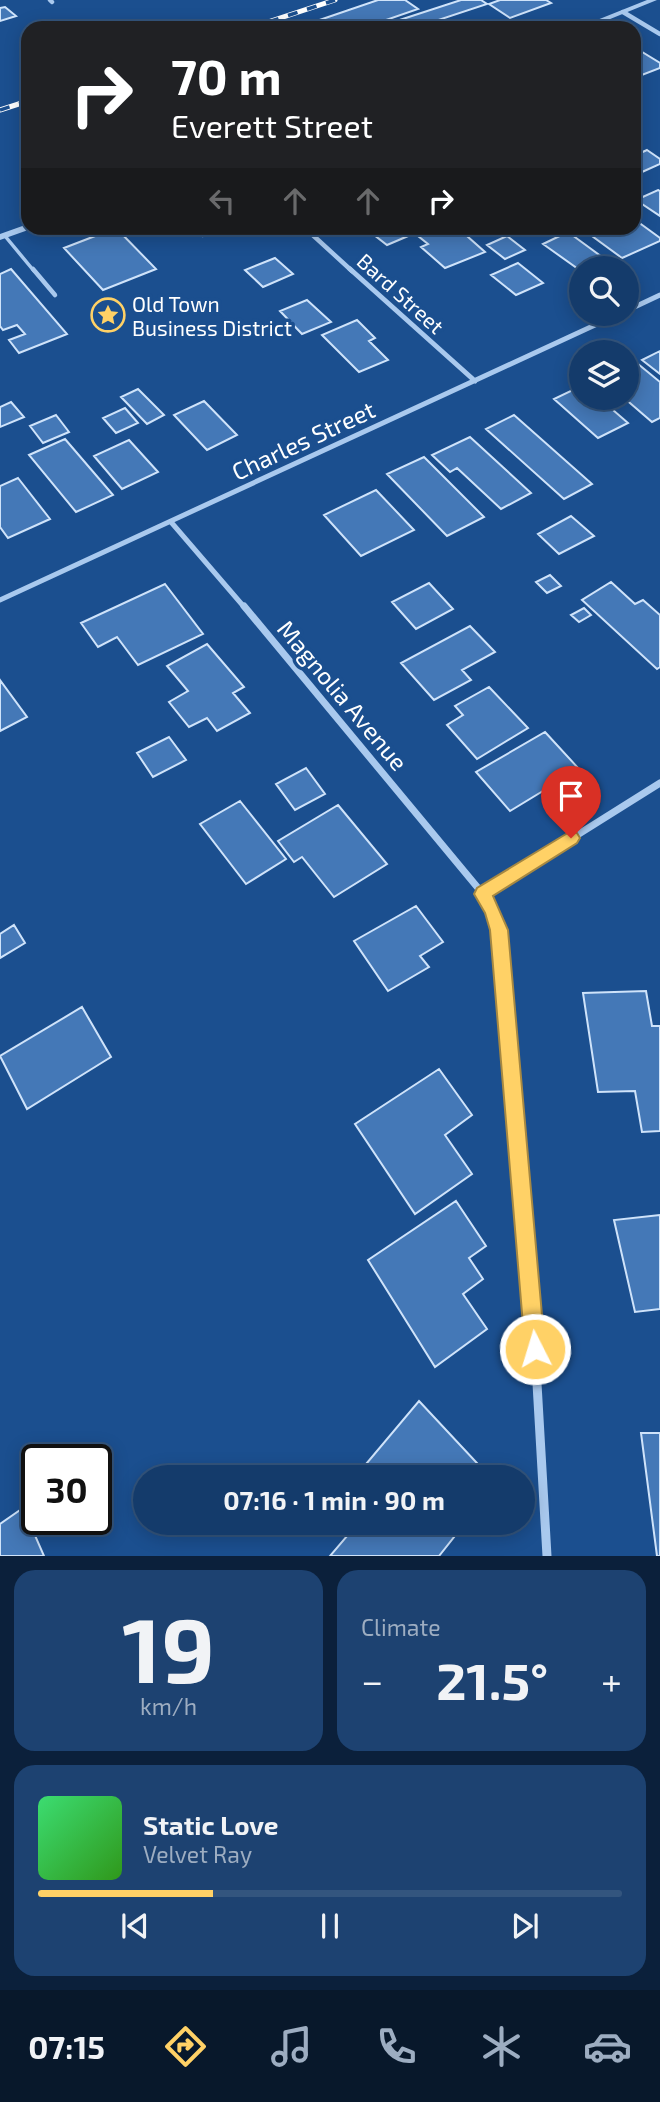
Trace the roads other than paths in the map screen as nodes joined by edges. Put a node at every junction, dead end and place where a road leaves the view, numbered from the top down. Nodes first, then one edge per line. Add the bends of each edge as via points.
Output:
1 (653, 0) edge
2 (623, 12) junction
3 (599, 21) edge
4 (638, 21) edge
5 (641, 23) edge
6 (660, 34) edge
7 (21, 230) edge
8 (313, 235) edge
9 (2, 237) edge
10 (55, 295) dead end
11 (660, 295) edge
12 (639, 304) edge
13 (593, 326) edge
14 (475, 381) junction
15 (171, 522) junction
16 (0, 600) edge
17 (660, 783) edge
18 (483, 894) junction
19 (547, 1556) edge

1 - 2 street
2 - 3 street
2 - 4 street
5 - 6 street
7 - 9 street
8 - 14 street, Bard Street
9 - 10 lane
11 - 12 street
13 - 14 street, Charles Street
14 - 15 street, Charles Street
15 - 16 street, Charles Street
15 - 18 street, Magnolia Avenue
17 - 18 street
18 - 19 street, Magnolia Avenue via 499,930 535,1349

